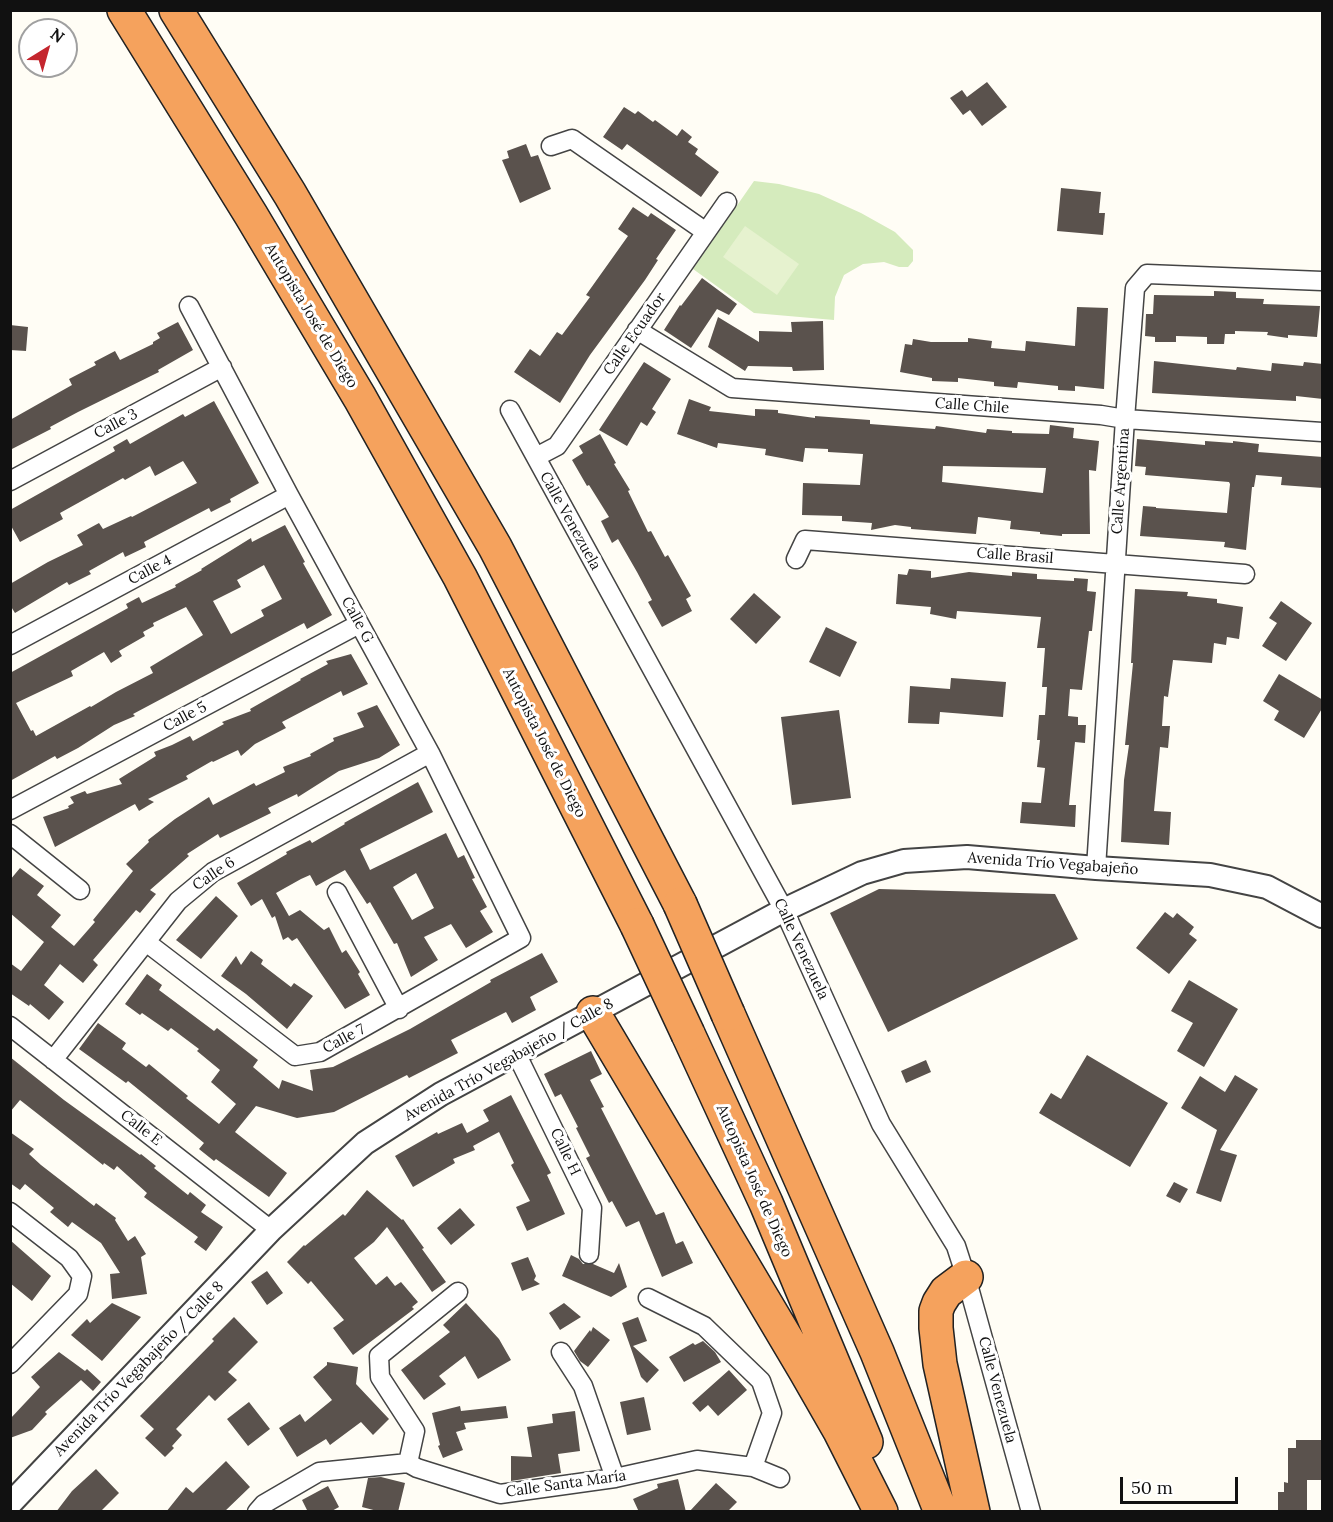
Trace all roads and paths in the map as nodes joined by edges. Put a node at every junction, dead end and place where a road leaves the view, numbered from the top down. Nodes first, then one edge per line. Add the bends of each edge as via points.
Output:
1 (124, 10) edge
2 (176, 10) edge
3 (551, 146) dead end
4 (727, 202) dead end
5 (706, 232) junction
6 (1323, 281) edge
7 (189, 306) dead end
8 (637, 330) junction
9 (222, 367) junction
10 (510, 410) dead end
11 (1125, 419) junction
12 (1323, 432) edge
13 (536, 457) junction
14 (10, 481) edge
15 (289, 495) junction
16 (796, 559) dead end
17 (1115, 563) junction
18 (1245, 574) dead end
19 (359, 624) junction
20 (10, 645) edge
21 (430, 753) junction
22 (10, 810) edge
23 (10, 834) edge
24 (1096, 868) junction
25 (80, 890) dead end
26 (337, 892) dead end
27 (784, 910) junction
28 (1323, 916) edge
29 (521, 938) joint
30 (146, 942) junction
31 (399, 1008) junction
32 (593, 1013) junction
33 (10, 1026) edge
34 (517, 1055) junction
35 (53, 1060) junction
36 (10, 1212) edge
37 (271, 1230) junction
38 (589, 1254) dead end
39 (966, 1277) junction
40 (458, 1292) dead end
41 (648, 1298) dead end
42 (561, 1353) dead end
43 (15, 1359) edge
44 (408, 1463) junction
45 (753, 1467) junction
46 (615, 1478) junction
47 (780, 1478) dead end
48 (10, 1504) edge
49 (257, 1512) edge
50 (881, 1512) edge
51 (894, 1512) edge
52 (941, 1512) edge
53 (972, 1512) edge
54 (1030, 1512) edge

1 - 51 highway, Autopista José de Diego, bridge via 251,214 460,577 637,925 688,1034 766,1203
2 - 52 highway, bridge via 290,194 495,547 680,904 872,1341
3 - 5 street via 572,139
4 - 5 street, Calle Ecuador
5 - 8 street, Calle Ecuador
6 - 11 street, Calle Argentina via 1147,274 1135,288
7 - 9 street, Calle G
8 - 11 street, Calle Chile via 732,388
8 - 13 street, Calle Ecuador via 557,446
9 - 14 street, Calle 3
9 - 15 street, Calle G
10 - 13 street, Calle Venezuela
11 - 12 street, Calle Chile
11 - 17 street, Calle Argentina
13 - 27 street, Calle Venezuela
15 - 19 street, Calle G
15 - 20 street, Calle 4
16 - 17 street, Calle Brasil via 805,540
17 - 18 street, Calle Brasil
17 - 24 street, Calle Argentina
19 - 21 street, Calle G
19 - 22 street, Calle 5
21 - 29 street, Calle G
21 - 30 street, Calle 6 via 213,872 178,901
23 - 25 street
24 - 27 street, Avenida Trío Vegabajeño via 967,857 904,861 862,873
24 - 28 street, Avenida Trío Vegabajeño via 1210,875 1267,887
26 - 31 street
27 - 32 street, Avenida Trío Vegabajeño / Calle 8
27 - 39 street, Calle Venezuela via 881,1124 956,1246
29 - 31 street, Calle 7
30 - 31 street, Calle 7 via 295,1056 320,1052
30 - 35 street, Calle 6
32 - 34 street, Avenida Trío Vegabajeño / Calle 8
32 - 50 highway via 805,1370
33 - 35 street, Calle E
34 - 37 street, Avenida Trío Vegabajeño / Calle 8 via 441,1095 365,1143
34 - 38 street, Calle H via 592,1208
35 - 37 street, Calle E
36 - 43 street via 69,1258 82,1276 78,1294
37 - 48 street, Avenida Trío Vegabajeño / Calle 8
39 - 53 highway via 939,1303 936,1328
39 - 54 street, Calle Venezuela
40 - 44 street via 379,1356 380,1377 415,1431
41 - 45 street via 704,1326 761,1381 772,1413
42 - 46 street via 583,1386
44 - 46 street, Calle Santa María via 500,1494
44 - 49 street, Calle Santa María via 319,1472
45 - 46 street, Calle Santa María via 697,1460
45 - 47 street, Calle Santa María

